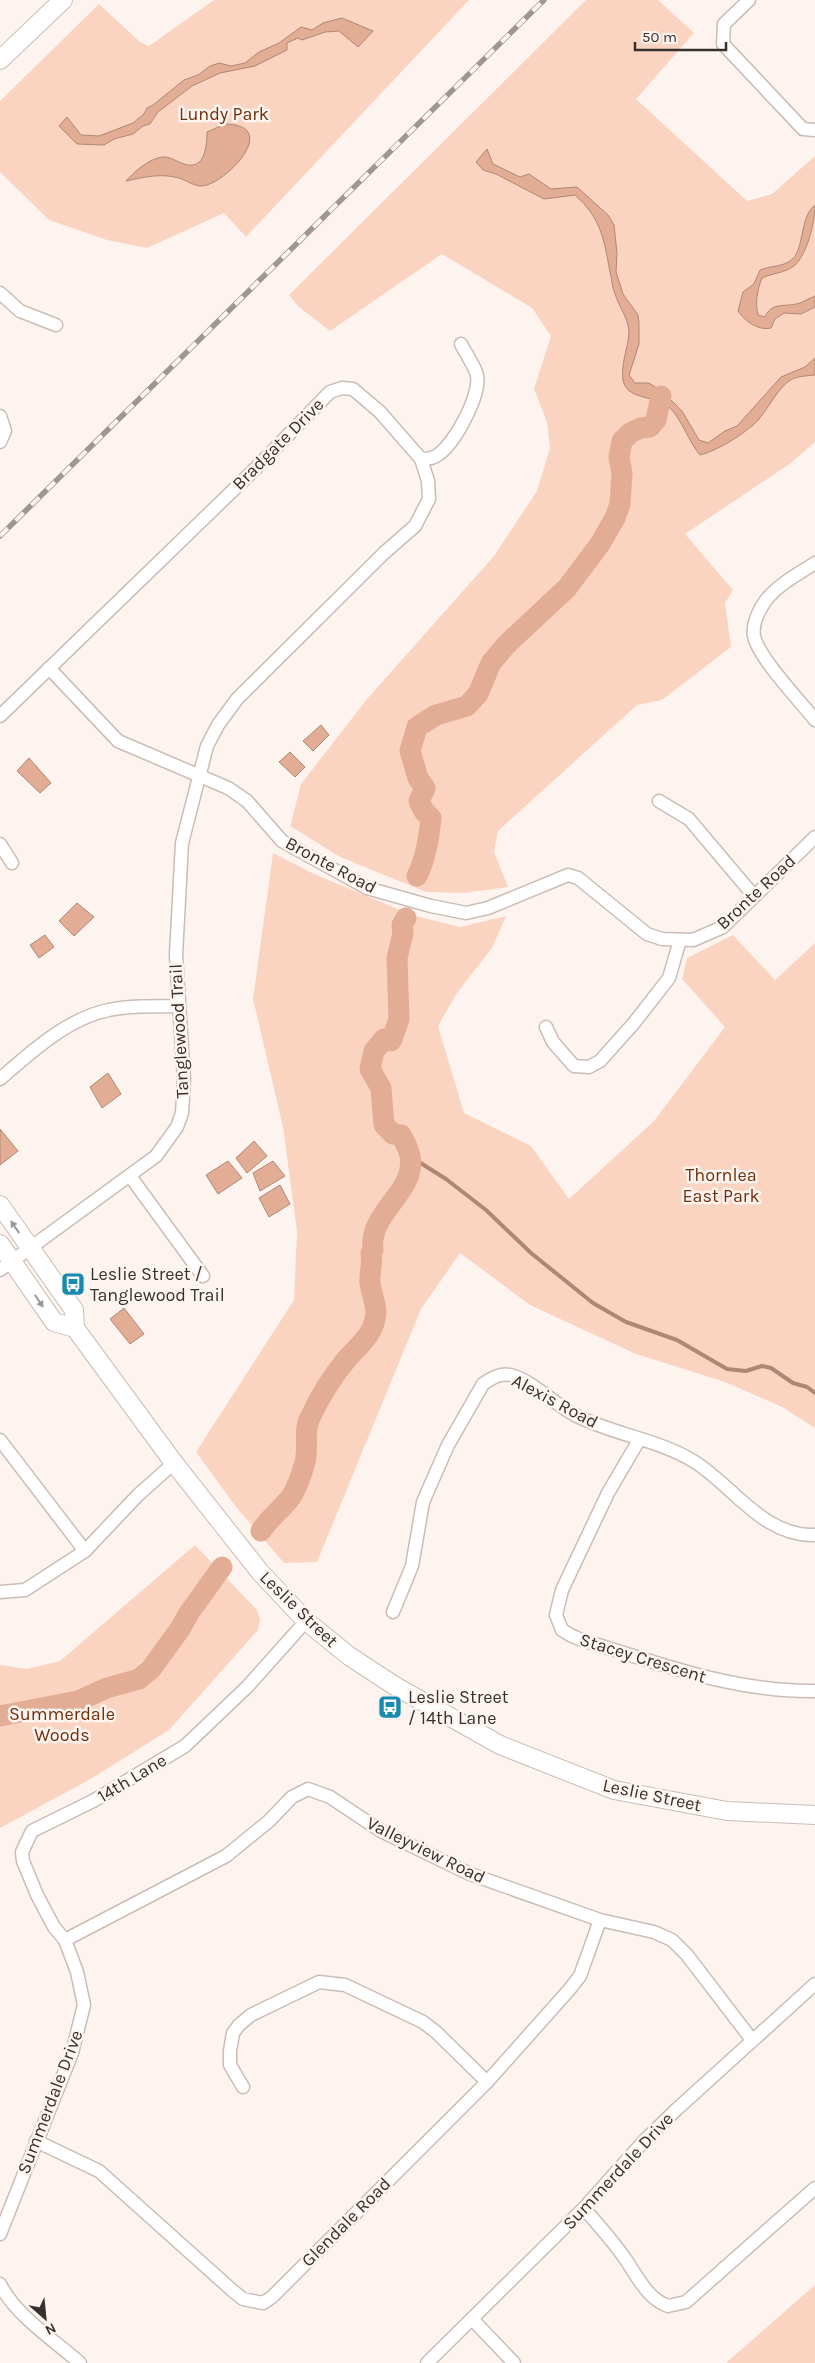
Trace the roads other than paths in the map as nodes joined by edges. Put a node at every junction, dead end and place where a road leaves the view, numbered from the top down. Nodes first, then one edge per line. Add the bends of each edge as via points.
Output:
1 (63, 0) edge
2 (749, 0) edge
3 (0, 60) edge
4 (815, 130) edge
5 (0, 293) edge
6 (56, 325) dead end
7 (461, 344) dead end
8 (0, 416) edge
9 (0, 442) edge
10 (421, 460) junction
11 (815, 562) edge
12 (48, 668) junction
13 (0, 716) edge
14 (815, 720) edge
15 (199, 774) junction
16 (658, 801) dead end
17 (815, 837) edge
18 (0, 844) edge
19 (12, 863) dead end
20 (754, 896) junction
21 (680, 940) junction
22 (178, 1006) junction
23 (546, 1027) dead end
24 (0, 1079) edge
25 (130, 1176) junction
26 (0, 1205) edge
27 (0, 1244) edge
28 (31, 1249) junction
29 (6, 1266) edge
30 (203, 1276) dead end
31 (75, 1328) junction
32 (0, 1440) edge
33 (639, 1440) junction
34 (174, 1463) junction
35 (815, 1535) edge
36 (85, 1551) junction
37 (0, 1592) edge
38 (393, 1612) dead end
39 (306, 1621) junction
40 (815, 1691) edge
41 (815, 1815) edge
42 (600, 1920) junction
43 (65, 1940) junction
44 (815, 1984) edge
45 (752, 2040) junction
46 (487, 2082) junction
47 (243, 2087) dead end
48 (36, 2141) junction
49 (815, 2188) edge
50 (584, 2208) junction
51 (0, 2234) edge
52 (0, 2284) edge
53 (472, 2319) junction
54 (80, 2363) edge
55 (426, 2363) edge
56 (514, 2363) edge

1 - 3 main road
2 - 4 street via 724,24 723,44 804,129
5 - 6 street via 20,311
7 - 10 street via 476,375 475,392 465,419 450,442 436,456
8 - 9 street via 5,431
10 - 12 street, Bradgate Drive via 380,412 353,389 330,392 255,469
10 - 15 street, Bradgate Drive via 428,482 429,500 415,526 237,699 207,746
11 - 14 street via 767,599 759,611 754,634 771,664
12 - 13 street, Bradgate Drive
12 - 15 street, Bronte Road via 118,740 147,755
15 - 21 street, Bronte Road via 246,801 282,841 367,888 466,913 488,908 568,875 578,878 647,934
15 - 22 street, Tanglewood Trail via 182,843 176,955
16 - 20 street via 688,819
17 - 20 street, Bronte Road
18 - 19 street
20 - 21 street, Bronte Road via 723,927 693,940
21 - 23 street via 669,978 600,1061 589,1067 574,1066 553,1042
22 - 24 street via 119,1008 87,1016 46,1042
22 - 25 street, Tanglewood Trail via 184,1080 182,1113 168,1142
25 - 28 street, Tanglewood Trail
25 - 30 street
28 -> 26 main road, Leslie Street
27 - 29 main road
28 - 29 street, Tanglewood Trail
28 - 31 main road, Leslie Street via 74,1310
29 -> 31 main road via 54,1322
31 - 34 main road, Leslie Street
32 - 36 street
33 - 35 street, Alexis Road via 659,1444 697,1464 764,1520 802,1536
33 - 38 street, Alexis Road via 574,1415 515,1376 504,1374 487,1381 471,1402 448,1445 423,1502 412,1566
33 - 40 street, Stacey Crescent via 608,1493 562,1590 556,1615 562,1630 586,1643 720,1681
34 - 36 street via 138,1495
34 - 39 main road, Leslie Street via 260,1572
36 - 37 street via 25,1590
39 - 41 main road, Leslie Street via 348,1656 500,1745 614,1790 727,1811
39 - 43 street, 14th Lane via 247,1687 185,1746 92,1801 32,1830 22,1852 23,1861 54,1927
42 - 43 street, Valleyview Road via 462,1870 381,1831 330,1797 308,1789 292,1797 269,1821 226,1856
42 - 45 street, Valleyview Road via 654,1932 678,1945
42 - 46 street, Glendale Road via 580,1976
43 - 48 street, Summerdale Drive via 77,1972 84,2005 72,2053
44 - 45 street, Summerdale Drive
45 - 50 street, Summerdale Drive via 644,2141
46 - 47 street via 423,2022 345,1985 319,1982 250,2015 239,2024 233,2033 230,2065
46 - 48 street, Glendale Road via 263,2303 243,2299 233,2291 98,2171
48 - 51 street, Summerdale Drive
49 - 50 street via 686,2302 668,2306 650,2293
50 - 53 street, Summerdale Drive
52 - 54 street via 6,2297 20,2312
53 - 55 street, Summerdale Drive
53 - 56 street

